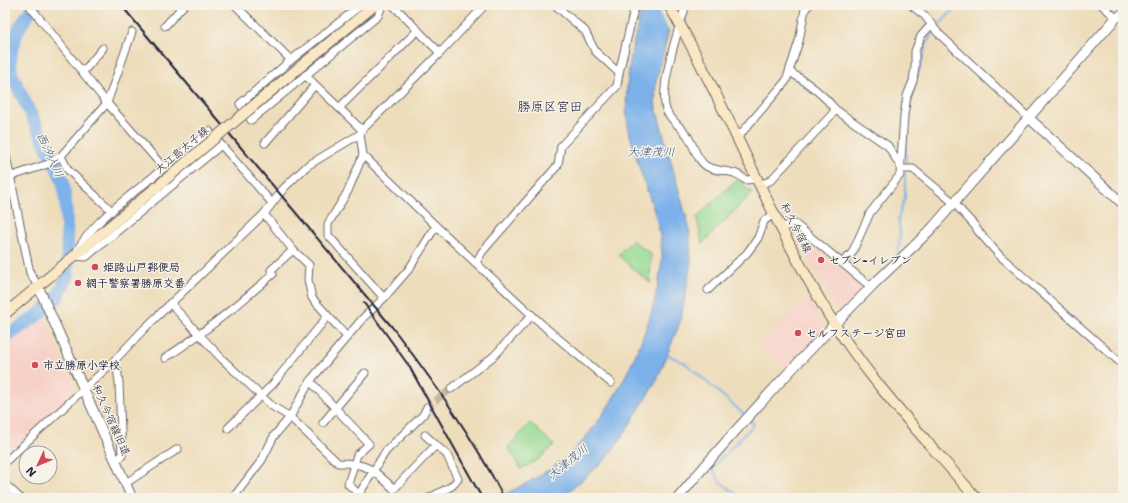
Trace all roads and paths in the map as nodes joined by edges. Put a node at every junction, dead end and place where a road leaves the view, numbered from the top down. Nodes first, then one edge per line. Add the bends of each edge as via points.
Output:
1 (29, 5) edge
2 (184, 5) edge
3 (235, 5) edge
4 (361, 5) edge
5 (375, 5) edge
6 (382, 5) edge
7 (393, 5) edge
8 (485, 5) edge
9 (555, 5) edge
10 (635, 5) edge
11 (669, 5) edge
12 (686, 5) edge
13 (809, 5) edge
14 (911, 5) edge
15 (1102, 5) edge
16 (1120, 16) edge
17 (680, 24) junction
18 (931, 25) junction
19 (165, 26) dead end
20 (418, 30) junction
21 (132, 32) dead end
22 (103, 48) dead end
23 (440, 53) junction
24 (291, 60) junction
25 (303, 71) junction
26 (83, 72) junction
27 (790, 72) junction
28 (619, 73) junction
29 (315, 85) junction
30 (107, 103) junction
31 (339, 108) junction
32 (836, 110) junction
33 (1029, 118) junction
34 (361, 132) junction
35 (738, 137) junction
36 (265, 143) dead end
37 (221, 145) junction
38 (5, 151) edge
39 (363, 155) junction
40 (61, 156) junction
41 (164, 168) junction
42 (902, 169) junction
43 (8, 177) edge
44 (759, 182) junction
45 (272, 203) junction
46 (954, 203) junction
47 (1123, 204) edge
48 (112, 210) junction
49 (775, 213) junction
50 (264, 214) junction
51 (436, 226) junction
52 (781, 227) junction
53 (106, 228) junction
54 (89, 231) junction
55 (101, 245) junction
56 (293, 250) junction
57 (74, 256) junction
58 (843, 262) junction
59 (476, 263) junction
60 (38, 286) junction
61 (872, 287) junction
62 (708, 290) dead end
63 (384, 298) junction
64 (170, 303) junction
65 (5, 314) edge
66 (532, 315) junction
67 (327, 317) junction
68 (835, 325) junction
69 (199, 336) junction
70 (347, 337) junction
71 (165, 358) dead end
72 (112, 363) junction
73 (1123, 365) edge
74 (365, 373) dead end
75 (310, 381) junction
76 (611, 383) dead end
77 (84, 389) junction
78 (451, 389) tunnel mouth
79 (261, 396) junction
80 (336, 407) junction
81 (427, 407) tunnel mouth
82 (290, 416) junction
83 (323, 423) dead end
84 (228, 428) dead end
85 (425, 435) dead end
86 (436, 445) junction
87 (178, 449) dead end
88 (116, 460) junction
89 (5, 462) edge
90 (355, 463) junction
91 (373, 469) junction
92 (126, 483) junction
93 (5, 484) edge
94 (361, 496) edge
95 (20, 498) edge
96 (132, 498) edge
97 (233, 498) edge
98 (429, 498) edge
99 (678, 498) edge
100 (976, 498) edge

1 - 26 street
2 - 19 street
3 - 24 street
4 - 24 street
5 - 25 main road, 大江島太子線
6 - 25 street via 378,16
7 - 20 street
8 - 23 street
9 - 28 street via 585,31 595,51
10 - 28 street
11 - 17 main road, 和久今宿線
12 - 17 street
13 - 27 street via 805,9
14 - 18 street via 925,16
15 - 16 street
16 - 33 street
17 - 35 main road, 和久今宿線
17 - 44 street via 667,79 666,110 687,135 698,158 707,166 740,175 745,180
18 - 33 street
18 - 42 street via 921,36 915,51 913,81 906,96
20 - 23 street
20 - 31 street
21 - 30 street
22 - 26 street
23 - 34 street
24 - 25 street via 240,104 251,120
25 - 29 street
25 - 53 main road, 大江島太子線, bridge
26 - 30 street
27 - 32 street via 828,100
27 - 35 street via 786,81
28 - 59 street via 617,86 561,146 558,165 482,252
29 - 31 street
29 - 36 street
30 - 40 street
30 - 41 street
31 - 34 street
32 - 42 street via 888,146
32 - 44 street via 770,181
33 - 46 street
33 - 47 street
34 - 39 street
34 - 45 street via 308,166
35 - 44 main road, 和久今宿線
37 - 41 street via 209,131
37 - 45 street
37 - 55 street
38 - 43 street
39 - 51 street
39 - 63 street via 348,191 328,224 328,235
40 - 43 street via 48,164
40 - 48 street via 68,170
41 - 48 street
42 - 46 street via 913,169
42 - 58 street via 870,213 852,253
43 - 60 street via 30,273
44 - 49 main road, 和久今宿線
45 - 50 street
46 - 61 street via 907,255
46 - 73 street via 999,255
48 - 54 street
49 - 52 main road, 和久今宿線
49 - 62 street via 764,221 758,238 747,253
50 - 56 street
50 - 64 street
51 - 59 street
51 - 63 street via 409,269
52 - 58 street via 795,224
52 - 68 main road, 和久今宿線
53 - 54 street
53 - 55 street
53 - 57 main road, 大江島太子線
54 - 57 street
55 - 57 street via 86,257
56 - 67 street via 309,265 308,280 312,298
56 - 69 street via 271,270 272,274 230,313 219,318
57 - 60 main road, 大江島太子線
58 - 61 street
59 - 66 street
60 - 65 main road, 大江島太子線
60 - 77 street, 和久今宿線旧道
61 - 68 street
63 - 70 street
64 - 69 street
64 - 72 street
66 - 76 street
66 - 78 street via 494,356
67 - 70 street
67 - 79 street
68 - 99 street via 720,447
68 - 100 main road, 和久今宿線 via 886,392
69 - 71 street
69 - 79 street
70 - 75 street
72 - 77 street
72 - 88 street via 118,369 119,382 122,456
74 - 80 street
75 - 80 street
75 - 82 street
77 - 88 street, 和久今宿線旧道
77 - 89 street
79 - 82 street
79 - 84 street
80 - 83 street
80 - 90 street via 369,444 357,455
81 - 91 street via 386,451
82 - 90 street via 338,463
82 - 97 street via 274,436 262,460
85 - 86 street
86 - 91 street via 394,489
86 - 98 street via 447,455 458,479 452,486
87 - 92 street
88 - 92 street, 和久今宿線旧道
90 - 91 street
90 - 94 street via 348,484
91 - 94 street
92 - 96 street, 和久今宿線旧道
93 - 95 street

